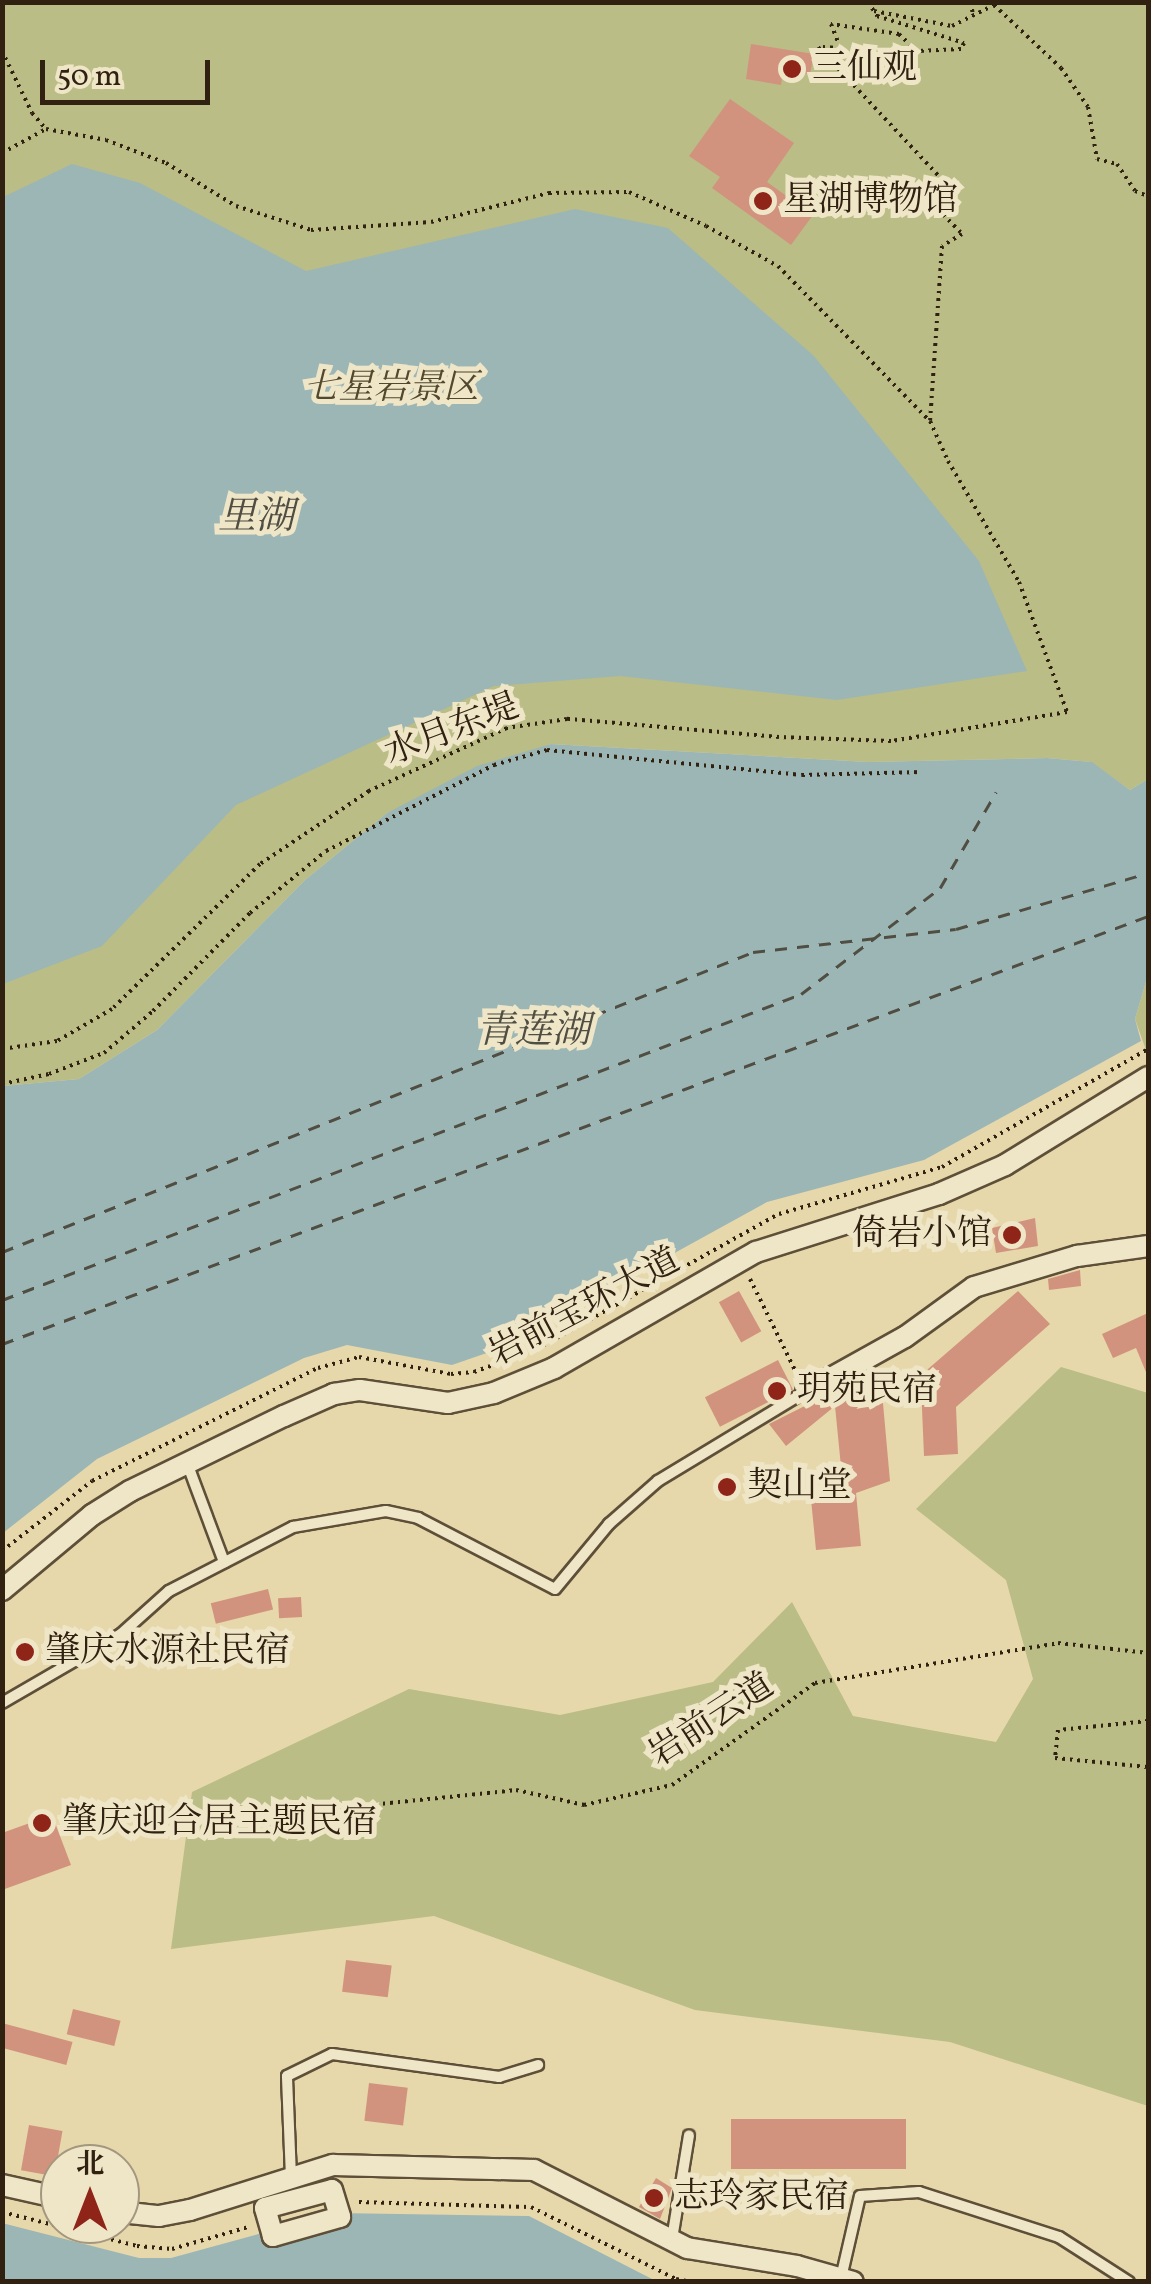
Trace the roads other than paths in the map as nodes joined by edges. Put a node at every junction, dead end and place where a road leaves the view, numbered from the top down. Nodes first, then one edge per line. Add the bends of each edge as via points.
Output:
1 (1148, 1078) edge
2 (1148, 1246) edge
3 (806, 1392) joint
4 (186, 1463) junction
5 (224, 1562) junction
6 (2, 1590) edge
7 (2, 1703) edge
8 (538, 2065) dead end
9 (689, 2135) dead end
10 (292, 2178) junction
11 (2, 2185) edge
12 (40, 2194) edge
13 (140, 2214) edge
14 (672, 2240) junction
15 (847, 2280) edge
16 (1129, 2282) edge

1 - 4 street, 岩前宝环大道 via 1005,1165 939,1194 794,1237 554,1368 494,1393 448,1403 360,1390 334,1394
2 - 3 street via 1076,1256 974,1287 905,1337
3 - 5 lane via 658,1481 609,1524 555,1589 418,1518 386,1510 293,1527
4 - 5 lane
4 - 6 street, 岩前宝环大道 via 92,1515
5 - 7 lane via 169,1591 69,1668
8 - 10 lane via 499,2077 332,2054 287,2076
9 - 14 lane
10 - 13 street via 190,2210
10 - 14 street via 333,2165 534,2170
11 - 12 street
14 - 15 street
15 - 16 lane via 860,2196 919,2192 1058,2237

